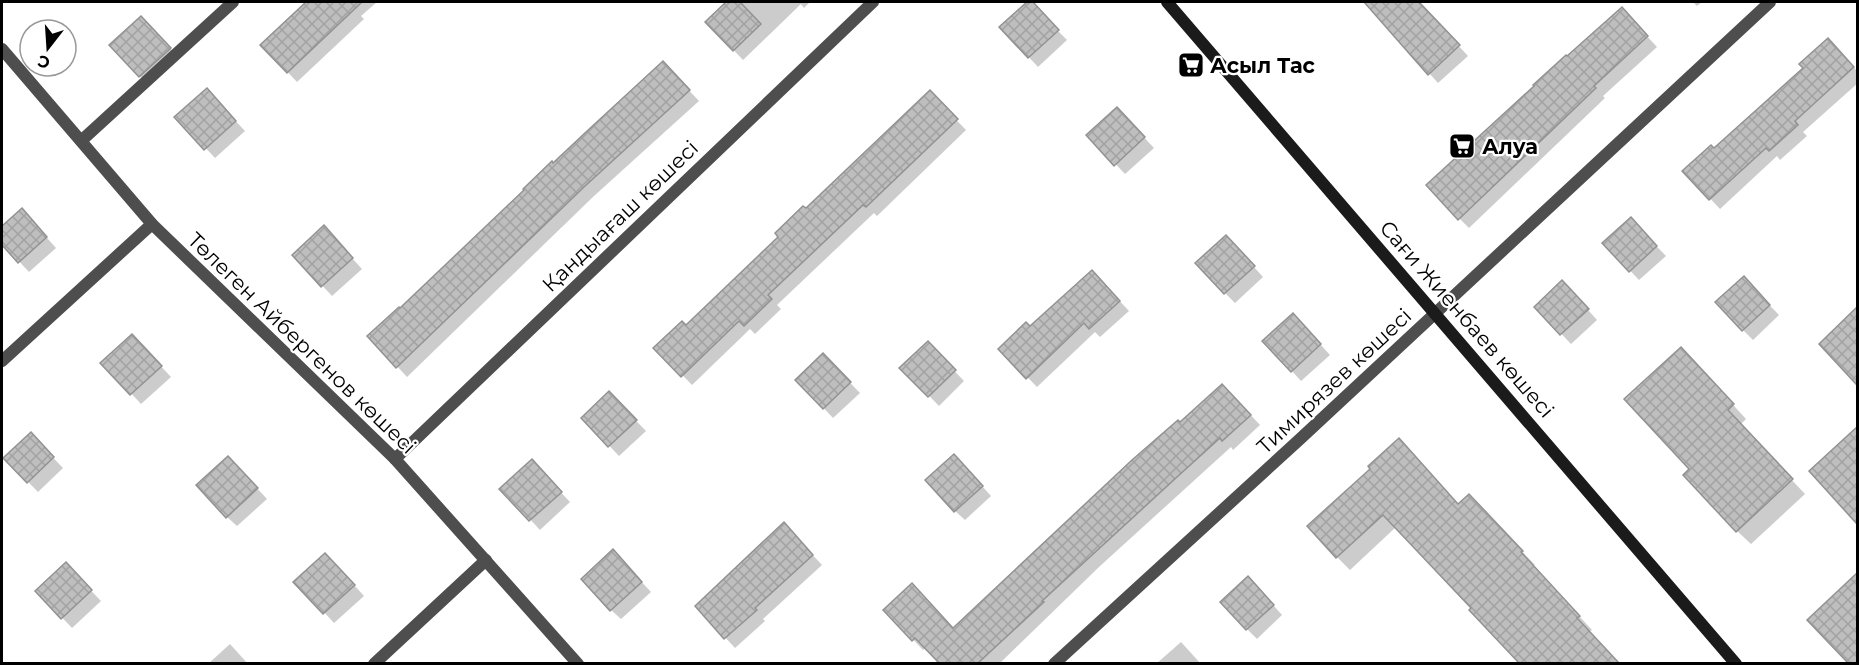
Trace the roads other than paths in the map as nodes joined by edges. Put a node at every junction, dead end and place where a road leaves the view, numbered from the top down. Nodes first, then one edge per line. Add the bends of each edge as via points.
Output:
1 (233, 2) edge
2 (873, 2) edge
3 (1167, 2) edge
4 (1770, 2) edge
5 (2, 49) edge
6 (81, 141) junction
7 (152, 224) junction
8 (1436, 314) junction
9 (2, 361) edge
10 (395, 459) junction
11 (486, 560) junction
12 (374, 663) edge
13 (578, 663) edge
14 (1054, 663) edge
15 (1736, 663) edge

1 - 6 street
2 - 10 street, Қандыағаш көшесі
3 - 8 main road, Сағи Жиенбаев көшесі
4 - 8 street, Тимирязев көшесі
5 - 6 street, Төлеген Айбергенов көшесі
6 - 7 street, Төлеген Айбергенов көшесі
7 - 9 street
7 - 10 street, Төлеген Айбергенов көшесі
8 - 14 street, Тимирязев көшесі
8 - 15 main road, Сағи Жиенбаев көшесі
10 - 11 street, Төлеген Айбергенов көшесі
11 - 12 street
11 - 13 street, Төлеген Айбергенов көшесі

